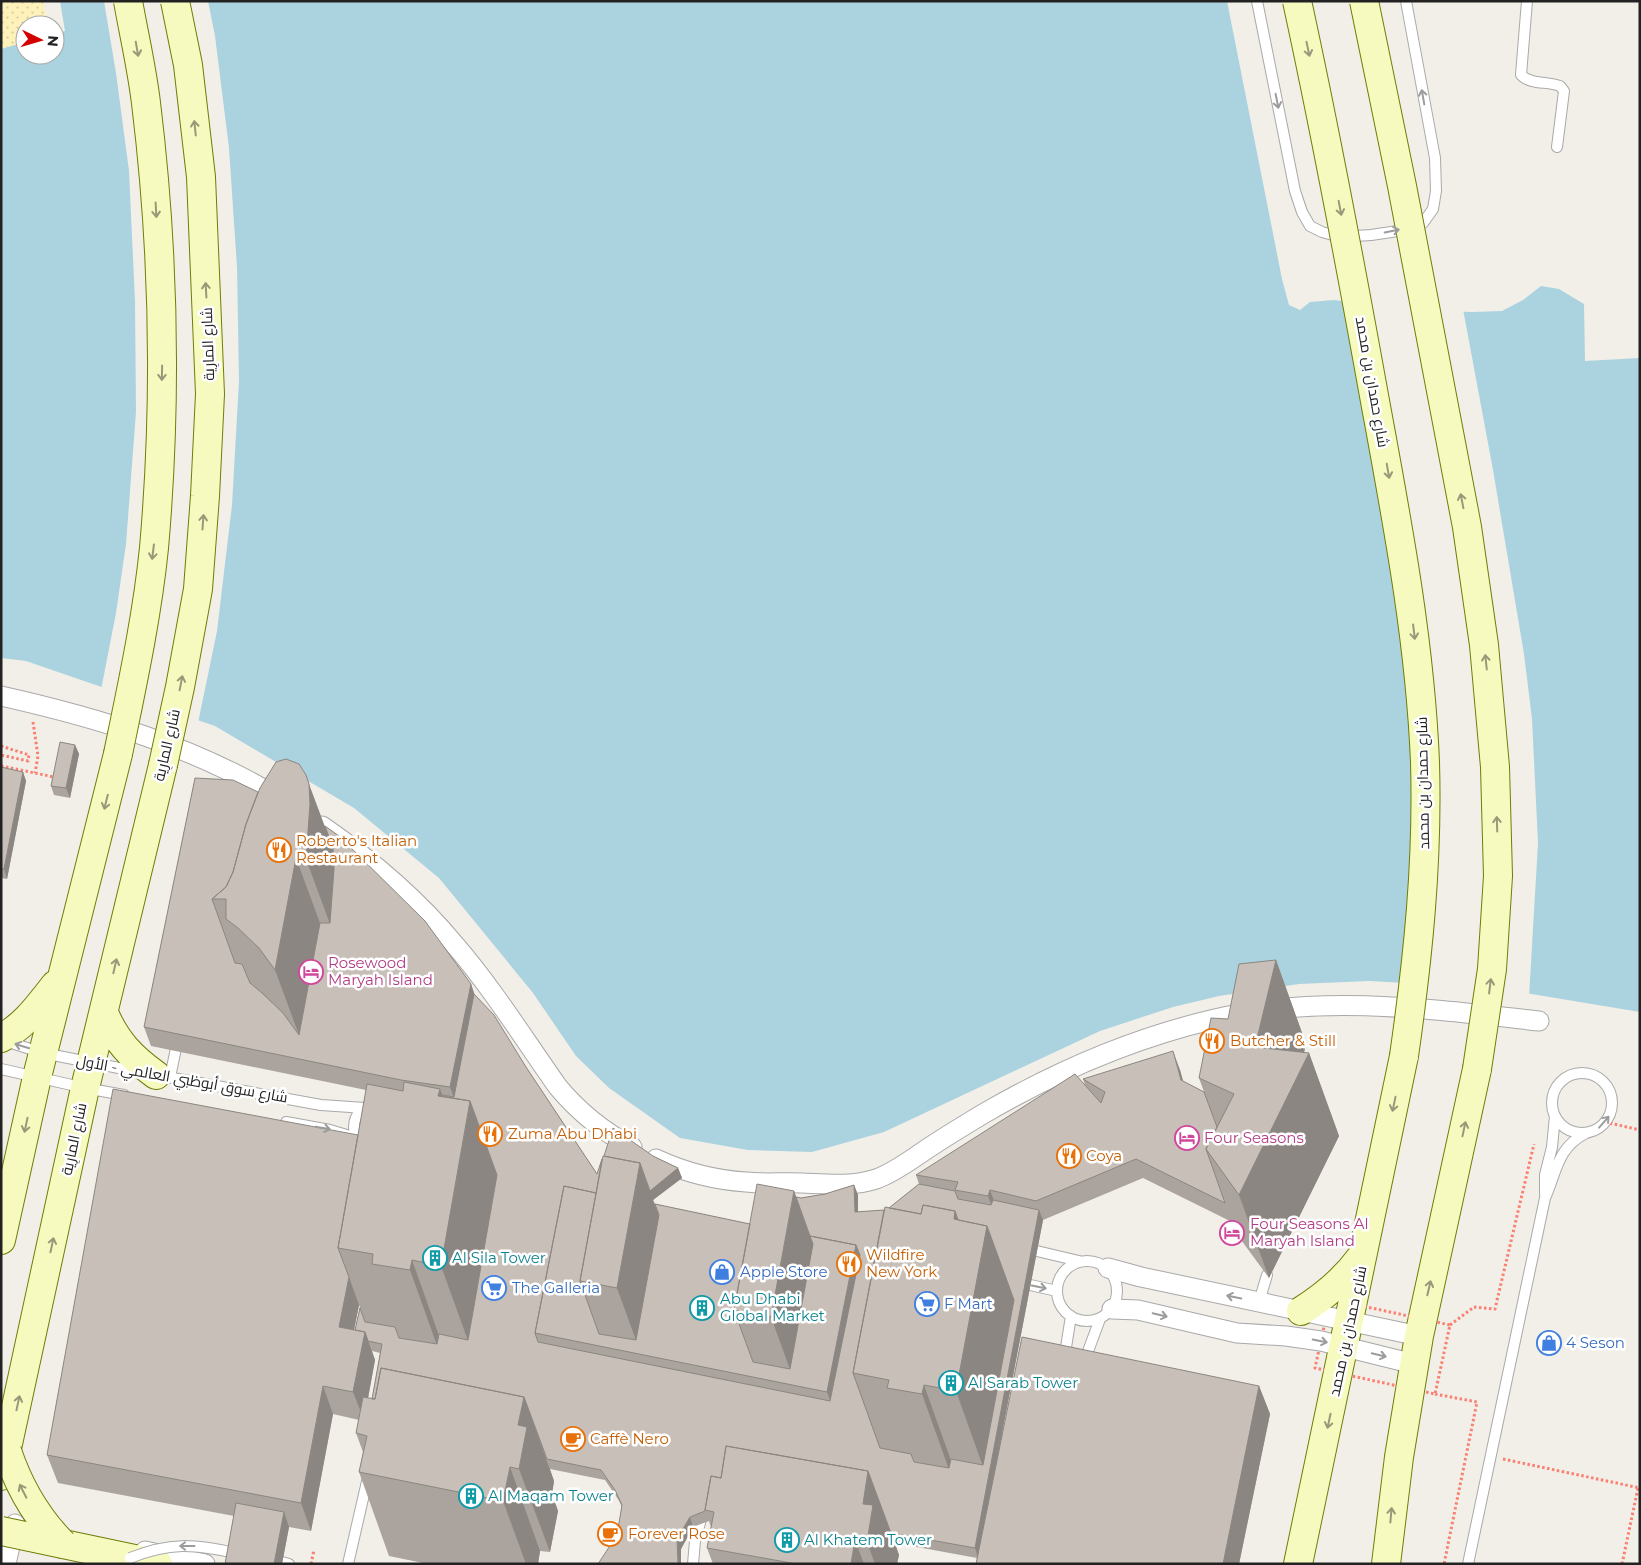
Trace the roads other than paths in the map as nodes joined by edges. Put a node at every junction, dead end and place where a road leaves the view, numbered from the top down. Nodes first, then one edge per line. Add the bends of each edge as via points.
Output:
1 (128, 1) edge
2 (175, 1) edge
3 (1257, 1) edge
4 (1297, 1) edge
5 (1364, 1) edge
6 (1406, 1) edge
7 (1527, 1) edge
8 (1557, 147) dead end
9 (1, 696) edge
10 (294, 807) edge
11 (310, 817) edge
12 (62, 976) junction
13 (104, 1013) junction
14 (1539, 1021) dead end
15 (180, 1030) edge
16 (1, 1039) edge
17 (40, 1065) junction
18 (1, 1069) edge
19 (88, 1076) junction
20 (163, 1076) junction
21 (135, 1097) edge
22 (365, 1108) junction
23 (1555, 1116) junction
24 (398, 1117) junction
25 (412, 1119) edge
26 (278, 1121) edge
27 (1586, 1133) junction
28 (359, 1141) junction
29 (359, 1155) edge
30 (1545, 1198) junction
31 (1, 1240) edge
32 (1015, 1246) edge
33 (1364, 1254) junction
34 (1080, 1261) junction
35 (1108, 1268) junction
36 (1267, 1275) dead end
37 (1009, 1281) edge
38 (1057, 1291) junction
39 (1259, 1302) junction
40 (1302, 1311) junction
41 (1106, 1314) junction
42 (1071, 1316) junction
43 (1347, 1334) junction
44 (1419, 1336) junction
45 (1414, 1364) junction
46 (1062, 1371) edge
47 (1080, 1375) edge
48 (4, 1463) edge
49 (371, 1465) edge
50 (707, 1504) edge
51 (6, 1525) edge
52 (63, 1544) junction
53 (235, 1553) edge
54 (130, 1558) junction
55 (6, 1564) edge
56 (158, 1564) edge
57 (204, 1564) edge
58 (348, 1564) edge
59 (693, 1564) edge
60 (1298, 1564) edge
61 (1386, 1564) edge
62 (1468, 1564) edge

1 -> 12 main road, bridge via 146,100 154,171 160,282 161,414 154,549 118,754
13 -> 2 main road, شارع المارِية, bridge via 180,687 198,589 205,496 210,394 201,177 188,65
3 -> 6 lane via 1302,212 1310,226 1340,237 1371,235 1423,223 1433,209 1435,158
4 -> 33 main road, شارع حمدان بن محمد, bridge via 1350,260 1406,567 1418,665 1425,764 1424,869 1416,974 1404,1056
44 -> 5 main road, bridge via 1486,1018 1496,922 1498,829 1490,705 1467,527
7 - 8 lane via 1521,75 1526,80 1560,86 1564,91
9 - 10 street via 111,724 170,744 227,770
11 - 14 street via 387,876 455,944 558,1086 581,1111 647,1155 677,1168 719,1179 845,1185 875,1179 900,1167 1019,1093 1067,1069 1144,1039 1215,1019 1281,1007 1354,1004
12 - 16 main road via 33,1014
12 - 17 main road
13 - 19 main road, شارع المارِية
13 - 20 main road via 122,1046 135,1059
15 - 20 lane
17 -> 16 lane, شارع سوق أبوظبي العالمي - الأول
17 - 18 lane, شارع سوق أبوظبي العالمي - الأول
17 - 19 lane, شارع سوق أبوظبي العالمي - الأول
17 - 19 lane, شارع سوق أبوظبي العالمي - الأول
17 -> 31 main road
19 - 20 lane, شارع سوق أبوظبي العالمي - الأول
19 - 21 lane, شارع سوق أبوظبي العالمي - الأول
48 -> 19 main road, شارع المارِية
20 - 22 lane, شارع سوق أبوظبي العالمي - الأول via 321,1105
22 - 24 lane, شارع سوق أبوظبي العالمي - الأول via 387,1106
22 - 28 lane via 356,1120
23 - 27 lane via 1564,1127
27 -> 23 lane via 1605,1122 1612,1108 1610,1092 1601,1080 1586,1074 1571,1076 1559,1085 1553,1100
23 - 30 lane via 1544,1182
24 - 25 lane, شارع سوق أبوظبي العالمي - الأول
24 - 28 lane, شارع سوق أبوظبي العالمي - الأول via 401,1141 376,1154
26 -> 28 lane, شارع سوق أبوظبي العالمي - الأول via 337,1131
27 - 30 lane via 1563,1151
28 - 29 lane
30 - 62 lane
32 - 34 lane
33 - 40 main road via 1330,1292
33 - 43 main road, شارع حمدان بن محمد
34 - 35 lane via 1099,1262
34 - 38 lane via 1063,1272
39 -> 35 street
35 - 41 lane via 1114,1275 1118,1292 1116,1301
36 - 39 lane
37 -> 38 lane
38 - 42 lane via 1063,1310
39 - 40 street
40 - 43 street
41 - 42 lane via 1090,1321
41 -> 43 street via 1138,1310 1237,1333 1303,1338
41 - 47 lane
42 - 46 lane
43 - 44 street
43 -> 45 street
43 -> 60 main road, شارع حمدان بن محمد
44 - 45 main road
61 -> 45 main road
52 -> 48 main road, bridge via 45,1525 13,1470
49 - 58 lane
50 - 59 lane via 695,1541
51 - 52 main road, bridge
51 - 55 street
51 - 57 street
52 - 54 main road
53 -> 54 lane, bridge via 185,1545 148,1551
54 - 56 main road

